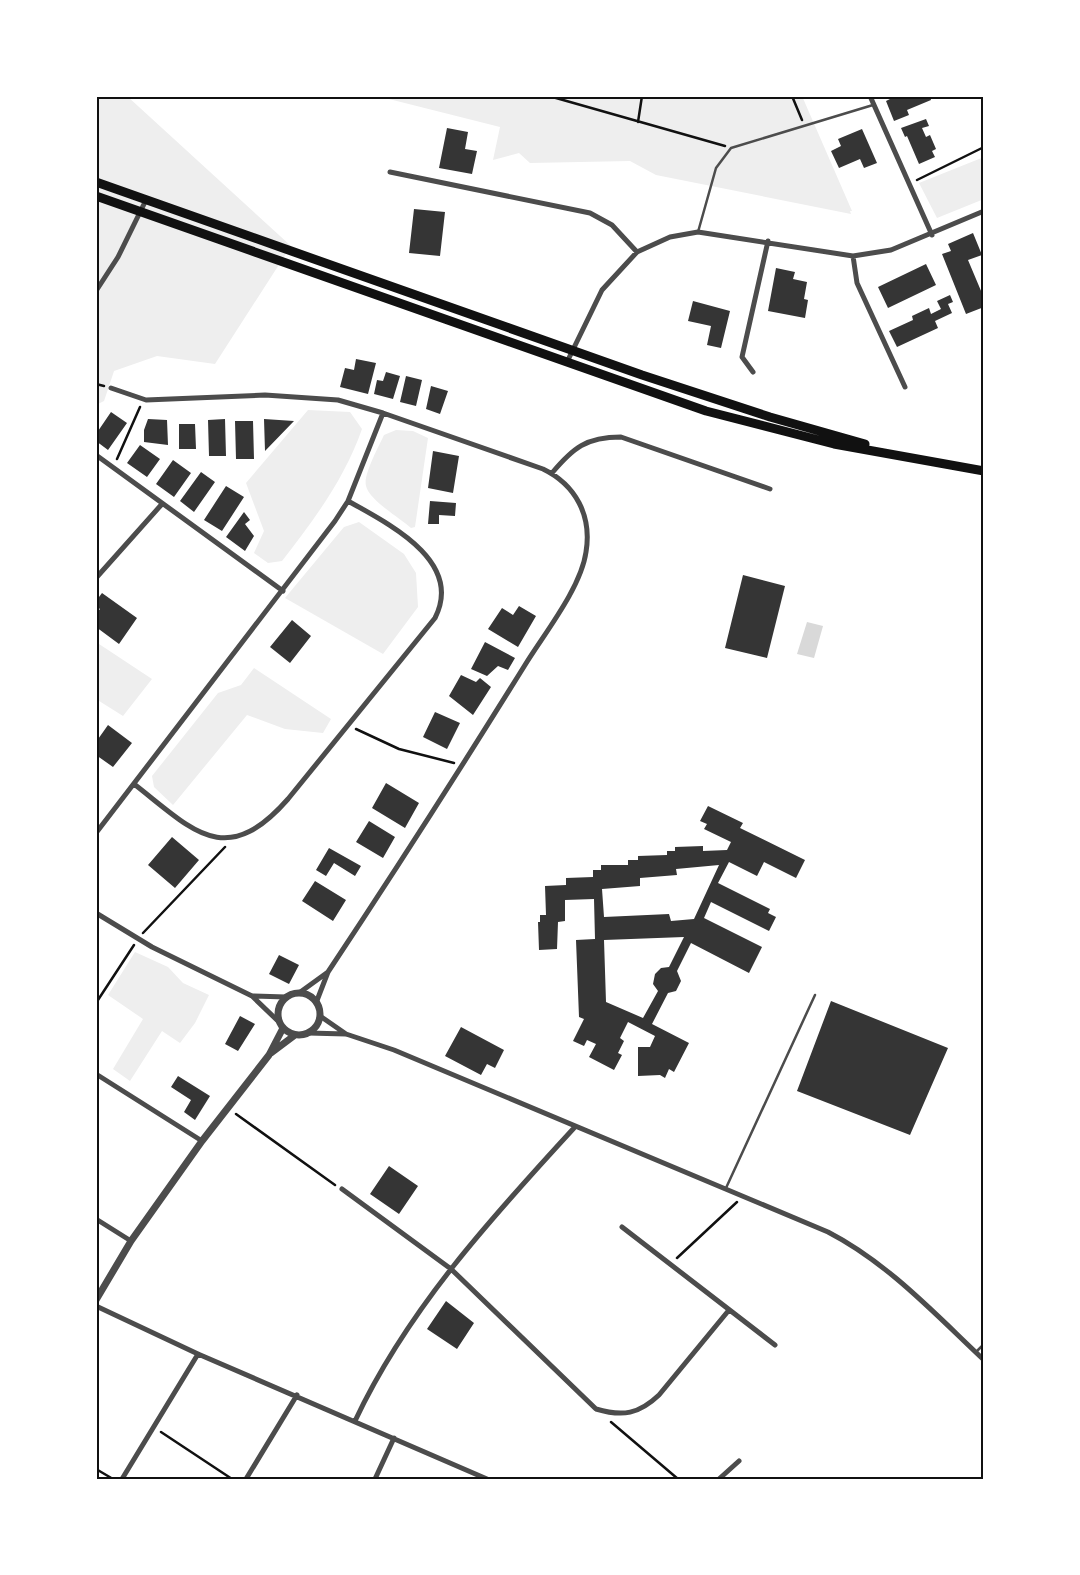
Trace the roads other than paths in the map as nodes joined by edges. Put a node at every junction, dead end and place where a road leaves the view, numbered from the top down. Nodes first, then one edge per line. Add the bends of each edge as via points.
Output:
1 (870, 96) edge
2 (873, 105) junction
3 (390, 172) dead end
4 (96, 182) edge
5 (96, 196) edge
6 (146, 200) junction
7 (984, 211) edge
8 (140, 212) junction
9 (698, 232) junction
10 (932, 235) junction
11 (768, 241) junction
12 (637, 252) junction
13 (853, 256) junction
14 (96, 291) edge
15 (572, 350) junction
16 (567, 362) junction
17 (753, 372) dead end
18 (906, 387) dead end
19 (111, 388) dead end
20 (383, 413) junction
21 (96, 455) edge
22 (900, 455) junction
23 (984, 471) edge
24 (552, 473) junction
25 (770, 489) dead end
26 (348, 501) junction
27 (162, 504) junction
28 (96, 578) edge
29 (283, 592) junction
30 (134, 784) junction
31 (96, 833) edge
32 (96, 914) edge
33 (328, 972) junction
34 (299, 994) junction
35 (815, 995) dead end
36 (252, 996) junction
37 (286, 997) junction
38 (316, 1003) junction
39 (320, 1016) junction
40 (281, 1025) junction
41 (308, 1033) junction
42 (346, 1034) junction
43 (294, 1035) junction
44 (269, 1055) junction
45 (96, 1074) edge
46 (574, 1128) junction
47 (202, 1141) junction
48 (342, 1189) road end
49 (725, 1190) junction
50 (96, 1219) edge
51 (622, 1226) dead end
52 (131, 1241) junction
53 (451, 1269) junction
54 (96, 1300) edge
55 (96, 1306) edge
56 (729, 1310) junction
57 (984, 1344) edge
58 (775, 1345) dead end
59 (976, 1352) junction
60 (198, 1354) junction
61 (984, 1360) edge
62 (297, 1395) junction
63 (355, 1421) junction
64 (394, 1438) junction
65 (738, 1461) dead end
66 (122, 1479) edge
67 (246, 1479) edge
68 (375, 1479) edge
69 (487, 1479) edge
70 (719, 1479) edge

1 - 2 street
2 - 9 lane via 731,148 716,168
2 - 10 street
3 - 12 street via 590,213 612,225
4 - 6 main road
5 - 8 main road
6 - 8 street
6 - 15 main road
7 - 10 street
8 - 14 street via 118,257
8 - 16 main road
9 - 11 street
9 - 12 street via 670,237
10 - 13 street via 891,250
11 - 13 street
11 - 17 street via 742,357
12 - 15 street via 602,290
13 - 18 street via 857,284
15 - 16 street
15 - 22 main road via 770,417
16 - 22 main road via 715,413 834,444
19 - 20 street via 144,400 298,396 338,400
20 - 24 street
20 - 26 street
21 - 27 street
22 - 23 main road
24 - 25 street via 580,445 595,439 621,437
24 - 33 street via 571,489 585,514 587,541 576,583
26 - 29 street
26 - 30 street via 392,528 425,554 437,572 442,592 435,618 276,812 251,830 225,839 196,832
27 - 28 street
27 - 29 street
29 - 30 street
30 - 31 street
32 - 36 street via 138,939
33 - 34 street
33 - 38 street
34 - 37 street
34 - 38 street via 312,998
35 - 49 lane
36 - 37 street
36 - 40 street
37 - 40 street via 279,1008
38 - 39 street
39 - 41 street via 314,1029
39 - 42 street
40 - 43 street
40 - 44 street
41 - 42 street
41 - 43 street
42 - 46 street via 425,1062
43 - 44 street
44 - 47 street
45 - 47 street
46 - 49 street
46 - 53 street
47 - 52 street
48 - 53 street
49 - 59 street via 828,1232 860,1251 895,1277
50 - 52 street
51 - 56 street
52 - 54 street
53 - 56 street via 596,1410 612,1414 627,1414 648,1405
53 - 63 street via 385,1363
55 - 60 street
56 - 58 street
57 - 59 lane
59 - 61 street
60 - 62 street
60 - 66 street
62 - 63 street
62 - 67 street
63 - 64 street
64 - 68 street
64 - 69 street
65 - 70 street

